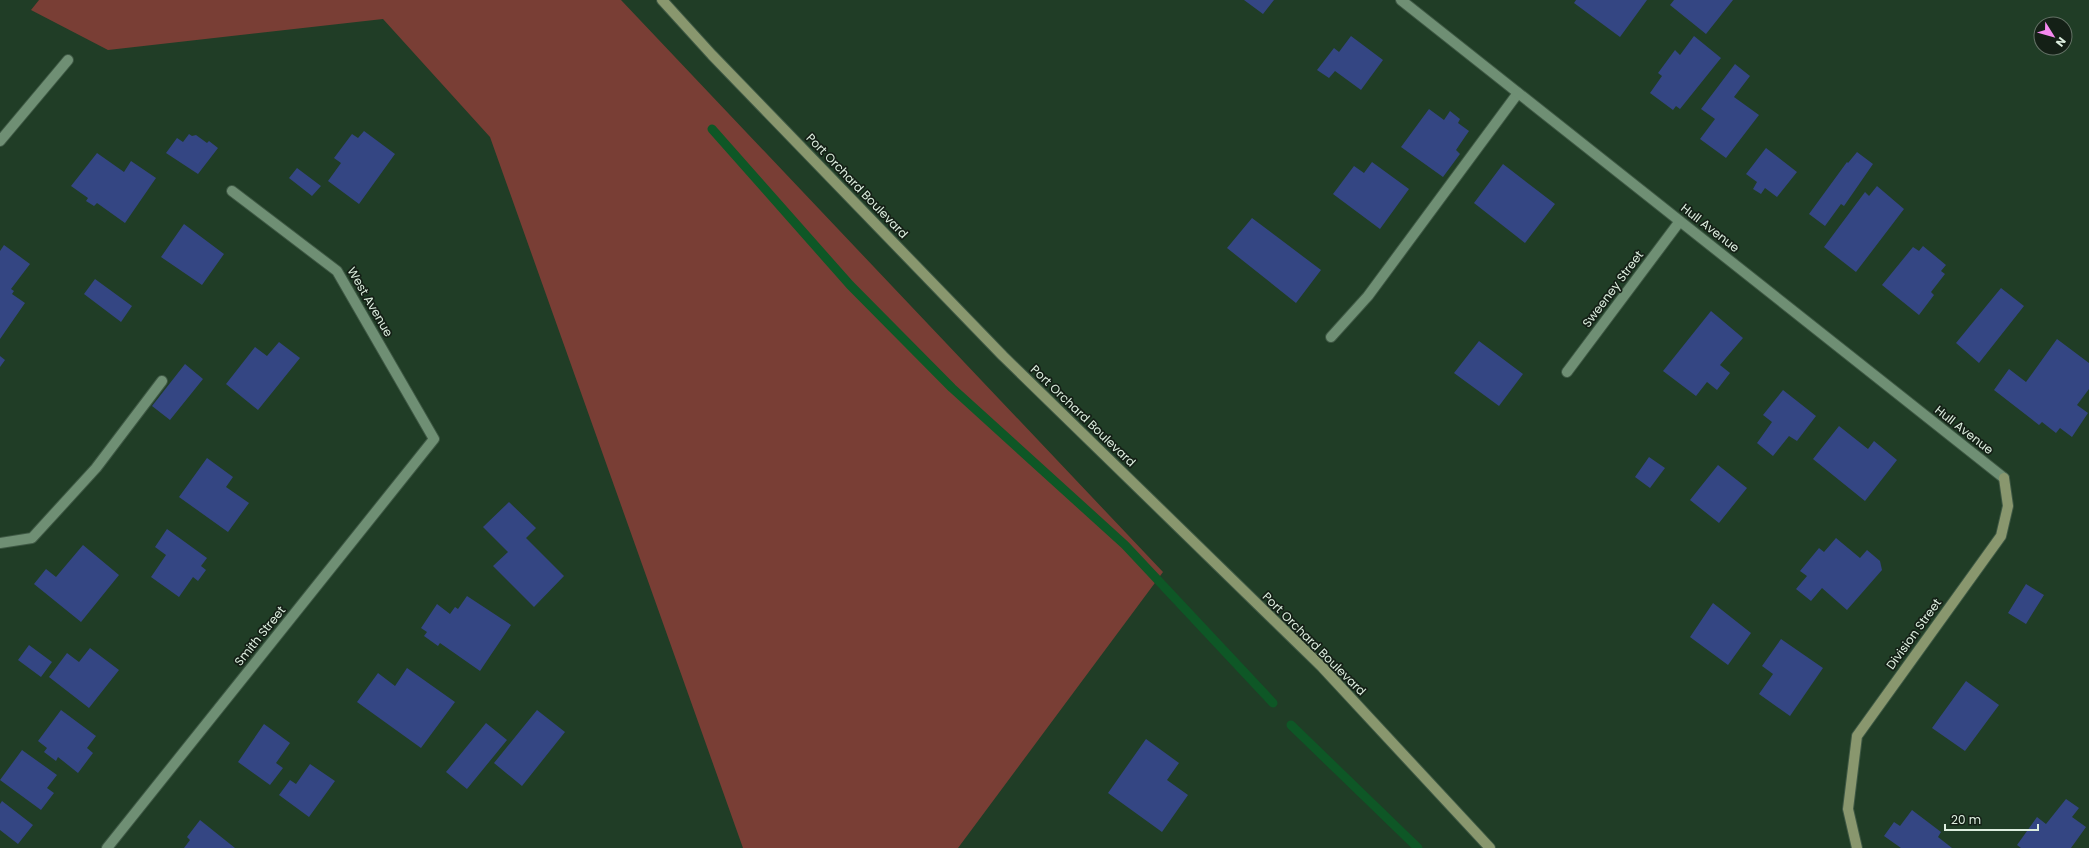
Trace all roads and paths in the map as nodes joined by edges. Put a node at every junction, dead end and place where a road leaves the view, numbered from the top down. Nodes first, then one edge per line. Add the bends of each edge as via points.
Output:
1 (662, 0) edge
2 (1401, 0) edge
3 (68, 60) dead end
4 (1518, 93) junction
5 (0, 141) edge
6 (232, 191) dead end
7 (1680, 221) junction
8 (1331, 337) dead end
9 (1567, 372) dead end
10 (162, 381) dead end
11 (434, 439) joint
12 (2004, 478) joint
13 (0, 543) edge
14 (107, 848) edge
15 (1490, 848) edge
16 (1857, 848) edge

1 - 15 main road, Port Orchard Boulevard via 1003,356 1322,667
2 - 4 street, Hull Avenue
3 - 5 street
4 - 7 street, Hull Avenue
4 - 8 street via 1368,296
6 - 11 street, West Avenue via 337,271
7 - 9 street, Sweeney Street
7 - 12 street, Hull Avenue
10 - 13 street via 96,468 32,538
11 - 14 street, Smith Street
12 - 16 main road, Division Street via 2008,506 2001,536 1857,736 1848,810

